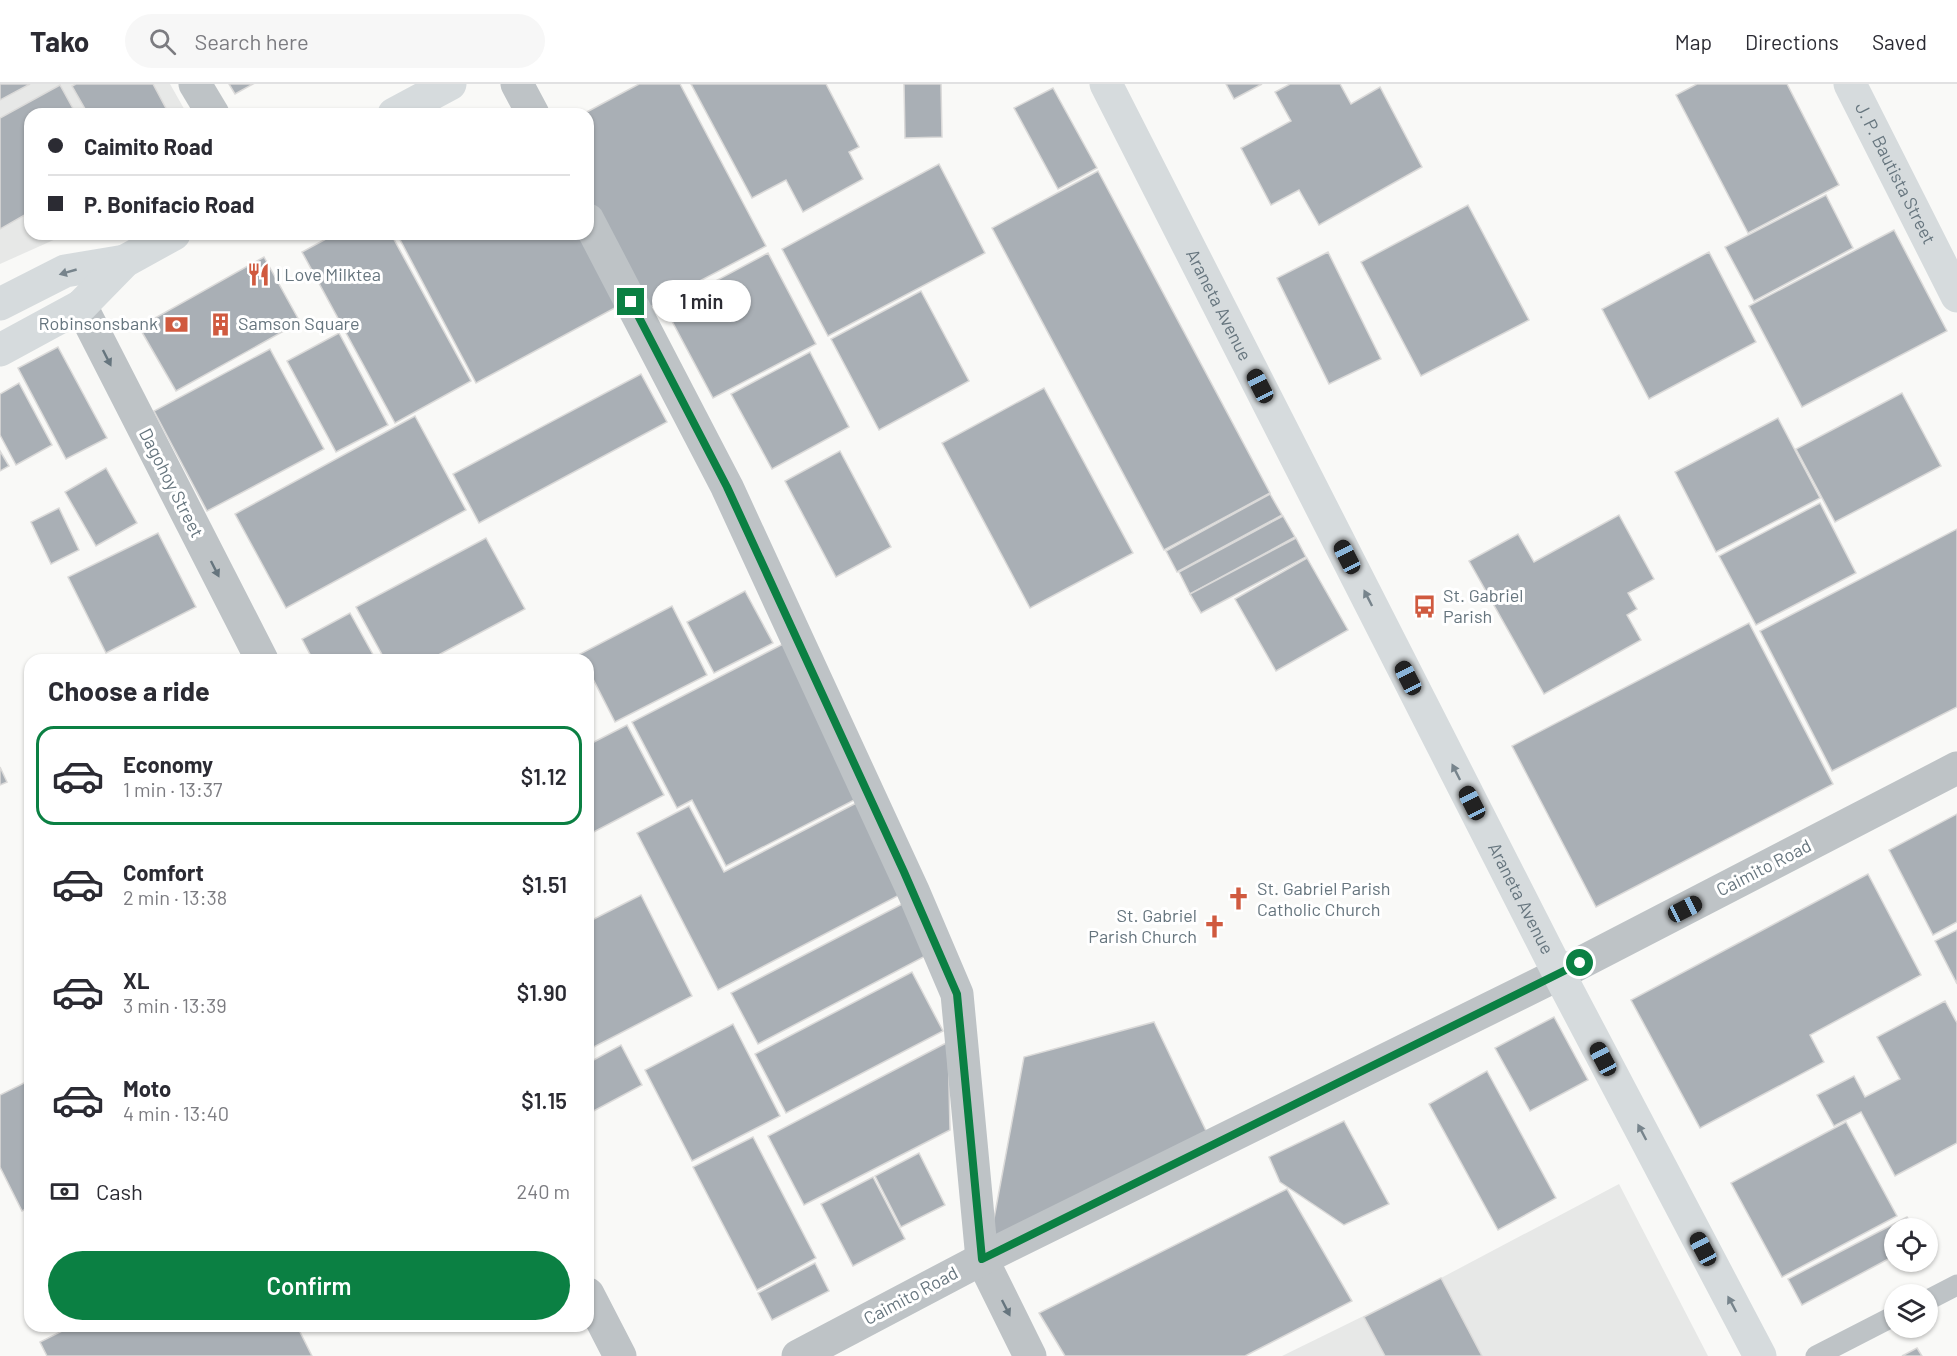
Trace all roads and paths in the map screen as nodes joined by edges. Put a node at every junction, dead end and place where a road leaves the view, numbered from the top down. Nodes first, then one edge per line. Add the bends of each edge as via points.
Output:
1 (195, 84) edge
2 (450, 84) edge
3 (517, 84) edge
4 (1106, 84) edge
5 (1850, 84) edge
6 (209, 108) edge
7 (405, 108) edge
8 (530, 108) edge
9 (594, 232) edge
10 (163, 240) edge
11 (125, 261) junction
12 (1955, 286) edge
13 (0, 304) edge
14 (81, 306) junction
15 (0, 350) edge
16 (259, 654) edge
17 (1957, 768) edge
18 (1559, 974) junction
19 (982, 1259) junction
20 (1957, 1285) edge
21 (1938, 1295) edge
22 (594, 1306) edge
23 (1884, 1321) edge
24 (620, 1356) edge
25 (798, 1356) edge
26 (1030, 1356) edge
27 (1760, 1356) edge
28 (1816, 1356) edge

1 - 6 street
2 - 7 main road
3 - 8 street
18 -> 4 main road, Araneta Avenue
5 - 12 main road, J. P. Bautista Street
9 - 19 street via 727,487 957,994
10 - 11 main road
11 -> 13 main road via 65,271
11 - 14 main road
14 - 15 main road
14 -> 16 street, Dagohoy Street
17 - 18 street, Caimito Road
18 - 19 street, Caimito Road
27 -> 18 main road, Araneta Avenue
19 - 25 street, Caimito Road
19 -> 26 street
20 - 21 lane
22 - 24 street
23 - 28 lane

